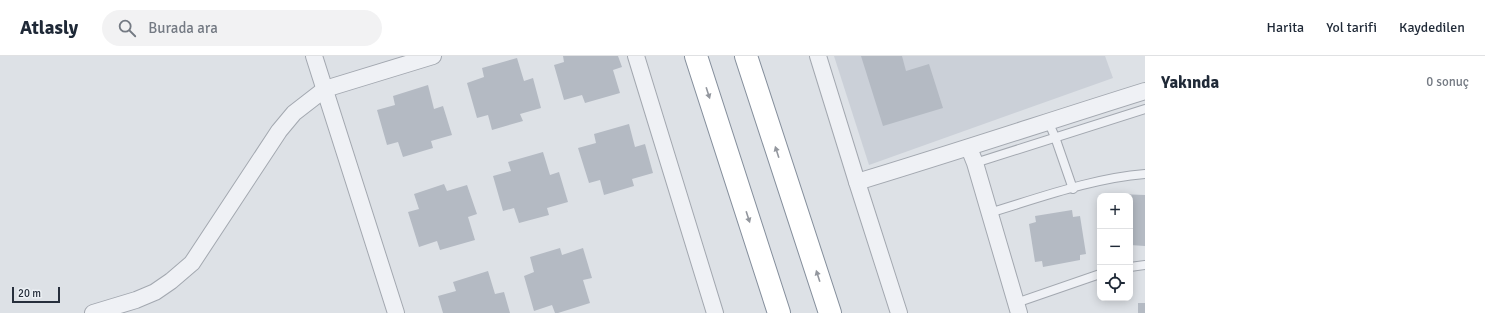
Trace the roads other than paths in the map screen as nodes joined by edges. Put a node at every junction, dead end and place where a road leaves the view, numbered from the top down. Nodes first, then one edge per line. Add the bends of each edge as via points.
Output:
1 (314, 56) edge
2 (433, 56) edge
3 (636, 56) edge
4 (696, 56) edge
5 (746, 56) edge
6 (818, 56) edge
7 (325, 89) junction
8 (1145, 91) edge
9 (1145, 109) edge
10 (1048, 121) junction
11 (1055, 137) junction
12 (969, 148) junction
13 (975, 163) junction
14 (1145, 174) edge
15 (857, 182) junction
16 (1073, 188) junction
17 (989, 213) junction
18 (1145, 265) edge
19 (1133, 267) edge
20 (1097, 275) edge
21 (1017, 308) edge
22 (93, 313) edge
23 (396, 313) edge
24 (715, 313) edge
25 (779, 313) edge
26 (830, 313) edge
27 (899, 313) edge

1 - 7 street
2 - 7 street
3 - 24 street
4 -> 25 highway
26 -> 5 highway
6 - 15 street
7 - 22 street via 294,113 279,131 192,263 155,292
7 - 23 street
8 - 10 street
9 - 11 lane
10 - 11 lane
10 - 12 street
11 - 13 lane
11 - 16 lane
12 - 13 street
12 - 15 street
13 - 17 street
14 - 16 lane via 1125,175
15 - 27 street
16 - 17 lane
17 - 21 street
18 - 19 lane
20 - 21 lane

